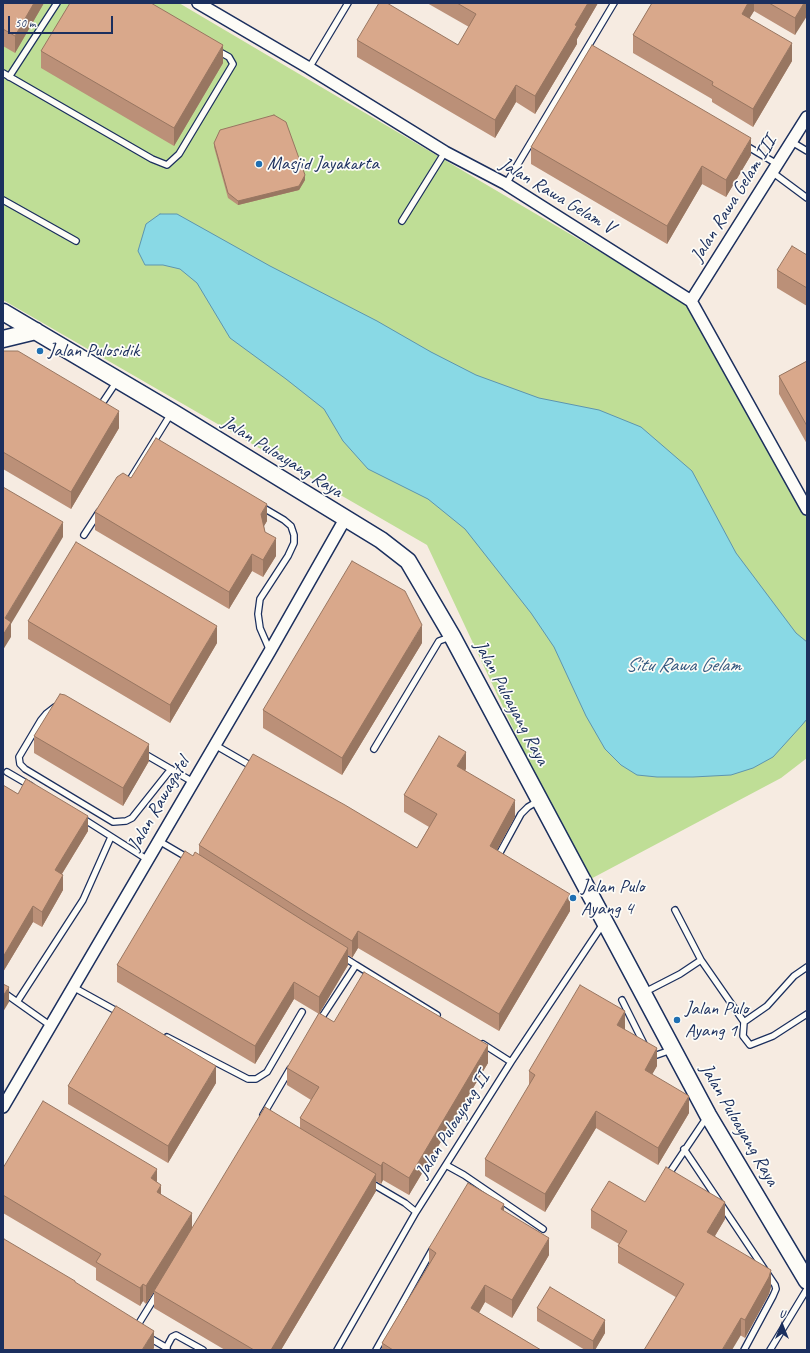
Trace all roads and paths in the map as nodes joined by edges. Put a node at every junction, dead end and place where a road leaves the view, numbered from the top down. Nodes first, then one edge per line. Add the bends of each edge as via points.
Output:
1 (57, 3) edge
2 (198, 3) edge
3 (348, 3) edge
4 (614, 3) edge
5 (216, 49) edge
6 (585, 53) junction
7 (592, 57) edge
8 (309, 68) junction
9 (3, 73) edge
10 (9, 77) junction
11 (807, 117) edge
12 (736, 140) edge
13 (792, 142) junction
14 (807, 150) edge
15 (445, 152) junction
16 (775, 168) junction
17 (506, 184) junction
18 (807, 198) edge
19 (3, 200) edge
20 (402, 221) dead end
21 (76, 241) dead end
22 (691, 301) junction
23 (3, 312) edge
24 (36, 331) junction
25 (3, 339) edge
26 (117, 380) junction
27 (94, 405) edge
28 (172, 412) junction
29 (153, 444) junction
30 (159, 447) edge
31 (120, 487) edge
32 (254, 503) edge
33 (807, 509) edge
34 (100, 510) edge
35 (345, 519) junction
36 (84, 536) dead end
37 (452, 636) junction
38 (270, 651) junction
39 (60, 706) edge
40 (215, 745) junction
41 (374, 749) dead end
42 (138, 750) edge
43 (171, 769) junction
44 (260, 771) edge
45 (7, 772) dead end
46 (193, 782) junction
47 (33, 788) edge
48 (540, 800) junction
49 (78, 816) edge
50 (111, 837) junction
51 (159, 840) junction
52 (497, 858) edge
53 (148, 860) junction
54 (195, 863) edge
55 (675, 910) dead end
56 (604, 922) junction
57 (337, 954) edge
58 (701, 960) junction
59 (356, 965) junction
60 (807, 967) edge
61 (73, 988) junction
62 (3, 992) edge
63 (643, 993) junction
64 (622, 1000) dead end
65 (17, 1002) junction
66 (302, 1012) dead end
67 (807, 1014) edge
68 (128, 1016) edge
69 (442, 1019) edge
70 (744, 1022) junction
71 (318, 1023) edge
72 (51, 1026) junction
73 (162, 1034) edge
74 (476, 1040) edge
75 (673, 1049) junction
76 (511, 1062) junction
77 (294, 1063) edge
78 (3, 1107) edge
79 (708, 1115) junction
80 (268, 1121) edge
81 (684, 1149) junction
82 (446, 1165) junction
83 (668, 1174) edge
84 (364, 1179) edge
85 (472, 1180) junction
86 (468, 1187) edge
87 (416, 1212) junction
88 (543, 1229) dead end
89 (437, 1241) edge
90 (807, 1281) edge
91 (807, 1289) edge
92 (159, 1291) edge
93 (129, 1326) edge
94 (135, 1330) junction
95 (166, 1349) edge
96 (203, 1350) edge
97 (337, 1350) edge
98 (376, 1350) edge
99 (744, 1350) edge
100 (770, 1350) edge

1 - 10 lane
2 - 8 street, Jalan Rawa Gelam V
3 - 8 lane
4 - 6 lane
5 - 10 lane via 229,57 233,64 179,154 167,165 152,159
6 - 7 lane
6 - 17 lane
8 - 15 street, Jalan Rawa Gelam V
9 - 10 lane
11 - 13 street, Jalan Rawa Gelam III
12 - 16 lane
13 - 14 lane
13 - 16 street, Jalan Rawa Gelam III
15 - 17 street, Jalan Rawa Gelam V
15 - 20 lane
16 - 18 lane
16 - 22 street, Jalan Rawa Gelam III
17 - 22 street, Jalan Rawa Gelam V
19 - 21 lane
22 - 33 street, Jalan Rawa Gelam V
23 - 24 street, Jalan Puloayang Raya
24 - 25 street
24 - 26 street, Jalan Puloayang Raya
26 - 27 lane via 101,405
26 - 28 street, Jalan Puloayang Raya
28 - 29 lane
28 - 35 street, Jalan Puloayang Raya
29 - 30 lane
29 - 31 lane via 127,484
32 - 38 lane via 284,520 291,526 294,536 294,543 288,556 260,599 260,628
34 - 36 lane
35 - 37 street, Jalan Puloayang Raya via 381,540 408,560
35 - 38 street, Jalan Rawagatel
37 - 41 lane via 439,641
37 - 48 street, Jalan Puloayang Raya
38 - 40 street, Jalan Rawagatel
39 - 43 lane via 55,707 41,720 19,757 20,764 113,822 132,818
40 - 44 lane
40 - 46 street, Jalan Rawagatel
42 - 43 lane
43 - 46 lane
45 - 47 lane
46 - 51 street, Jalan Rawagatel
48 - 52 lane via 521,814
48 - 56 street, Jalan Puloayang Raya
49 - 50 lane
50 - 53 lane
50 - 65 lane via 83,900
51 - 53 street, Jalan Rawagatel
51 - 54 lane
53 - 61 street, Jalan Rawagatel
55 - 58 lane
56 - 63 street, Jalan Puloayang Raya
56 - 76 lane, Jalan Puloayang II
57 - 59 lane
58 - 63 lane
58 - 70 lane
59 - 69 lane
59 - 71 lane
60 - 70 lane via 794,976 767,1006
61 - 68 lane
61 - 72 street, Jalan Rawagatel
62 - 65 lane
63 - 75 street, Jalan Puloayang Raya
64 - 75 lane via 651,1058
65 - 72 lane
66 - 73 lane via 267,1072 256,1079 248,1079
67 - 70 lane via 772,1036 750,1045 743,1036
72 - 78 street, Jalan Rawagatel
74 - 76 lane
75 - 79 street, Jalan Puloayang Raya
76 - 82 lane, Jalan Puloayang II
77 - 80 lane via 262,1117
79 - 81 lane
79 - 90 street, Jalan Puloayang Raya
81 - 83 lane
81 - 99 lane via 775,1285 773,1296
82 - 85 lane
82 - 87 lane, Jalan Puloayang II
84 - 87 lane
85 - 86 lane
85 - 88 lane
87 - 97 lane, Jalan Puloayang II
89 - 98 lane
91 - 100 lane
92 - 94 lane
93 - 94 lane
94 - 95 lane
95 - 96 lane via 172,1337 176,1335

